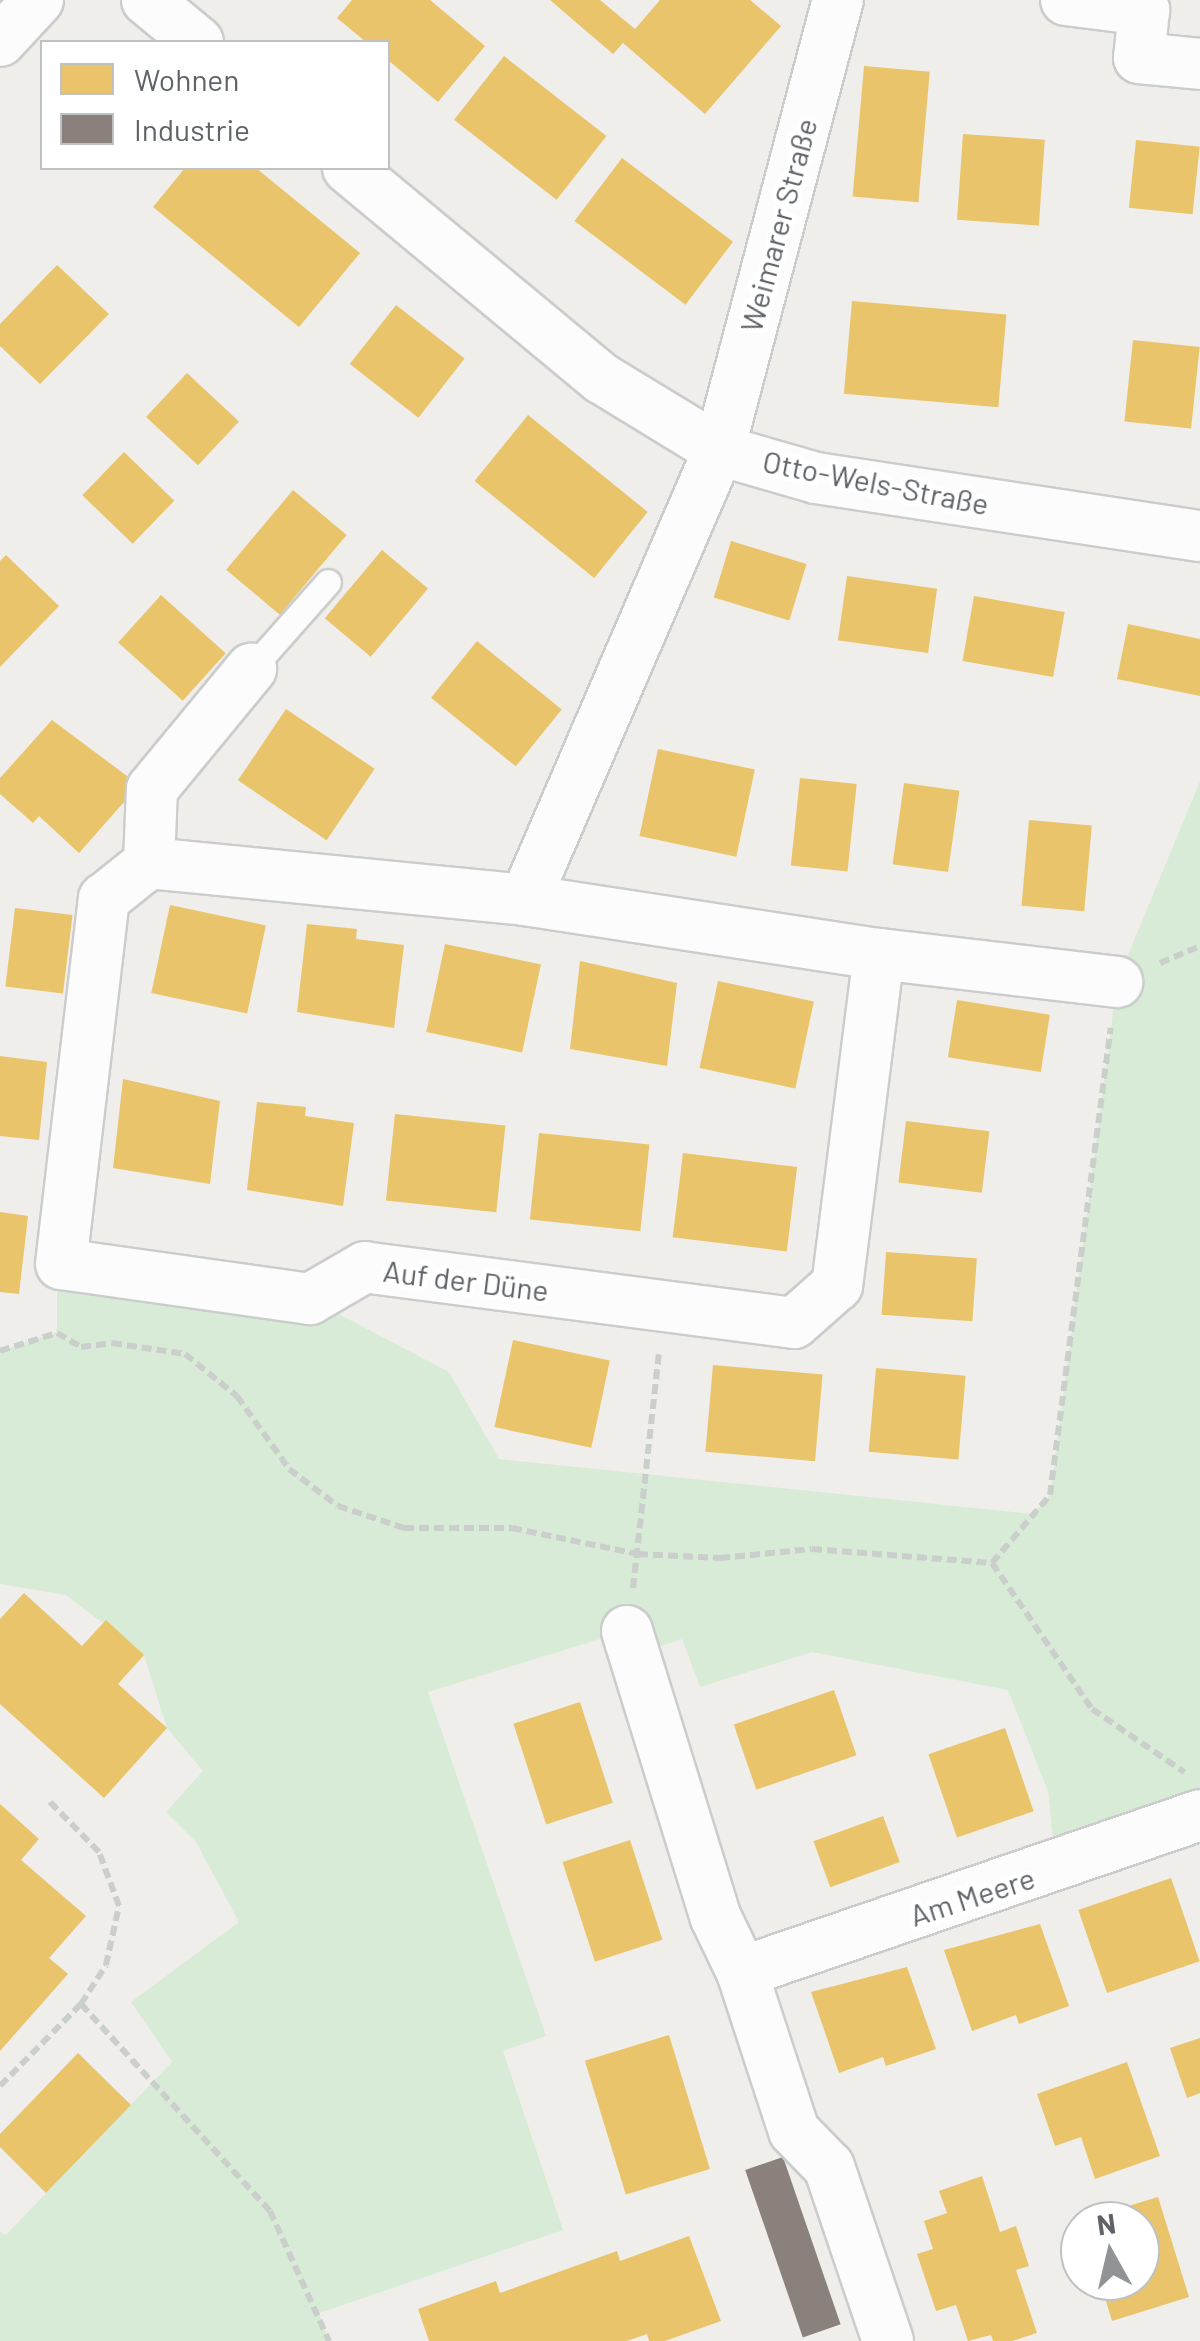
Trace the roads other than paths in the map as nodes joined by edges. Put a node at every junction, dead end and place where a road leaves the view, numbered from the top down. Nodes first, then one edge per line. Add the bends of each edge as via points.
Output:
1 (38, 0) edge
2 (147, 0) edge
3 (838, 0) edge
4 (1066, 0) edge
5 (1145, 5) edge
6 (196, 40) edge
7 (0, 41) edge
8 (1200, 64) edge
9 (350, 170) edge
10 (719, 450) junction
11 (1200, 536) edge
12 (328, 582) dead end
13 (251, 669) joint
14 (149, 862) junction
15 (525, 900) junction
16 (879, 954) junction
17 (1117, 982) road end
18 (627, 1631) road end
19 (1199, 1816) edge
20 (742, 1972) junction
21 (888, 2341) edge

1 - 7 street
2 - 6 street
3 - 10 street, Weimarer Straße
4 - 5 street
5 - 8 street via 1139,58
9 - 10 street, Otto-Wels-Straße via 600,378
10 - 11 street, Otto-Wels-Straße via 816,478
10 - 15 street
12 - 13 lane
13 - 14 street via 152,789
14 - 15 street
14 - 16 street, Auf der Düne via 104,898 60,1264 310,1299 365,1267 794,1323 837,1285
15 - 16 street
16 - 17 street
18 - 20 street via 716,1918
19 - 20 street, Am Meere
20 - 21 street via 794,2131 829,2167

